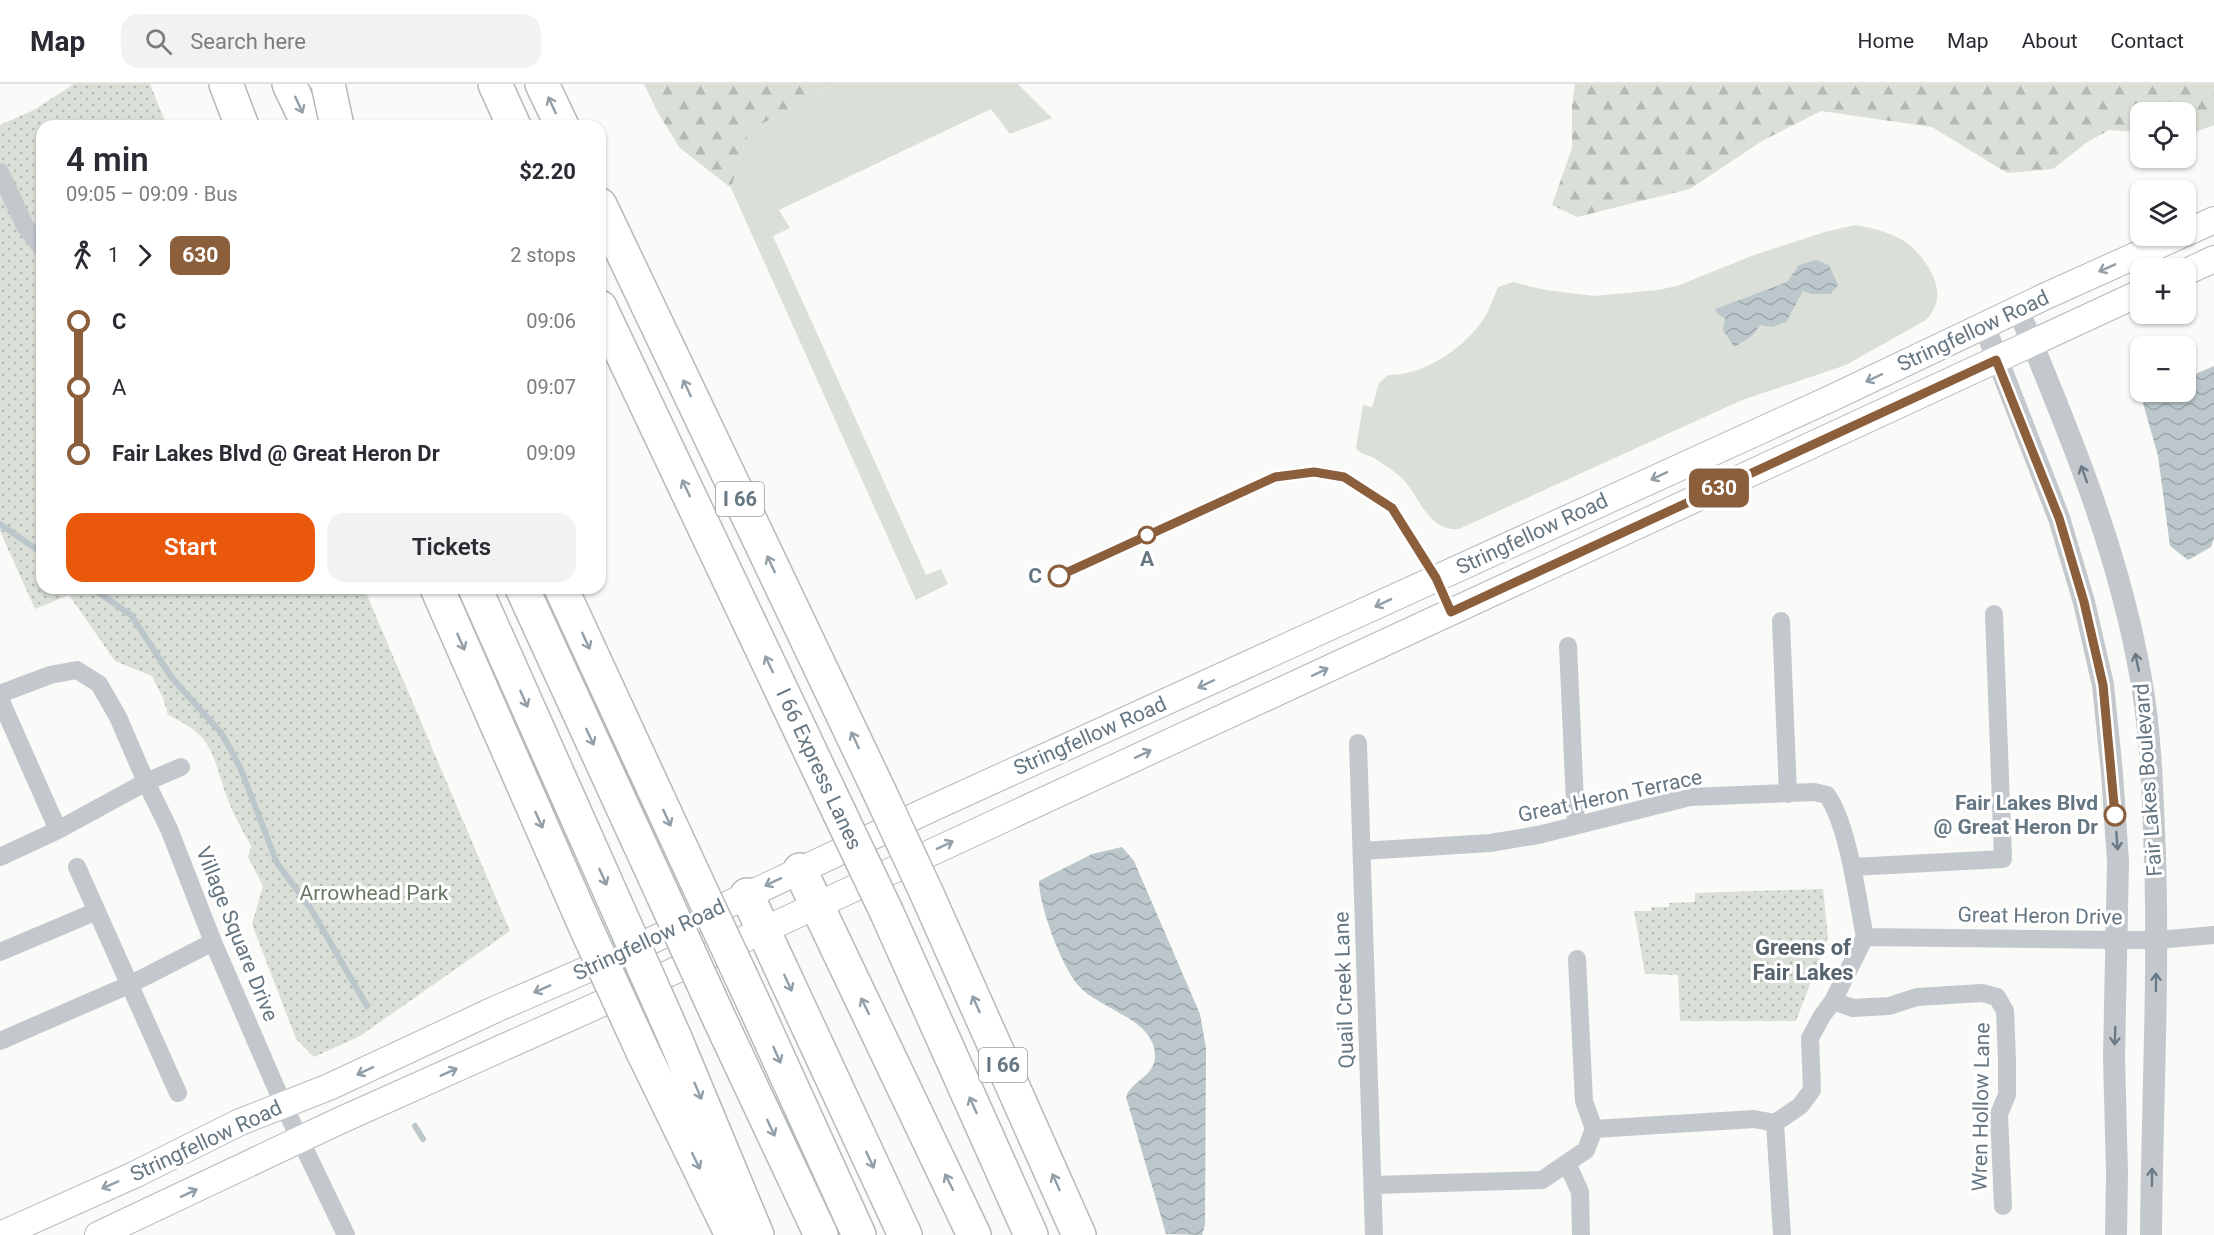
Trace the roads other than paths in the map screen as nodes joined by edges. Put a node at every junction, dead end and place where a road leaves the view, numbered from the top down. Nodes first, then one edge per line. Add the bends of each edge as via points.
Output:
1 (225, 84) edge
2 (289, 84) edge
3 (328, 84) edge
4 (495, 84) edge
5 (542, 84) edge
6 (240, 120) edge
7 (306, 120) edge
8 (336, 120) edge
9 (345, 120) edge
10 (511, 120) edge
11 (559, 120) edge
12 (0, 172) edge
13 (606, 218) edge
14 (2214, 220) edge
15 (2196, 228) edge
16 (36, 240) edge
17 (2157, 246) edge
18 (2214, 259) edge
19 (2196, 267) edge
20 (2130, 297) edge
21 (2018, 309) junction
22 (606, 320) edge
23 (1984, 325) junction
24 (2032, 343) junction
25 (1996, 360) junction
26 (440, 594) edge
27 (478, 594) edge
28 (525, 594) edge
29 (564, 594) edge
30 (1994, 614) dead end
31 (1781, 621) dead end
32 (1568, 646) dead end
33 (0, 694) edge
34 (0, 699) edge
35 (1358, 743) dead end
36 (181, 767) dead end
37 (146, 782) junction
38 (1788, 795) junction
39 (1576, 825) junction
40 (58, 830) junction
41 (1362, 850) junction
42 (0, 857) edge
43 (76, 867) dead end
44 (1852, 867) junction
45 (800, 870) junction
46 (747, 895) junction
47 (816, 905) junction
48 (97, 911) junction
49 (763, 930) junction
50 (2214, 935) edge
51 (1865, 937) junction
52 (2157, 939) junction
53 (2118, 940) junction
54 (213, 942) junction
55 (0, 952) edge
56 (1577, 959) dead end
57 (131, 984) junction
58 (1833, 1001) junction
59 (0, 1041) edge
60 (178, 1093) dead end
61 (284, 1104) junction
62 (1775, 1123) junction
63 (1594, 1129) junction
64 (301, 1141) junction
65 (1567, 1163) junction
66 (1373, 1185) junction
67 (2003, 1206) dead end
68 (0, 1235) edge
69 (98, 1235) edge
70 (346, 1235) edge
71 (732, 1235) edge
72 (757, 1235) edge
73 (821, 1235) edge
74 (859, 1235) edge
75 (905, 1235) edge
76 (974, 1235) edge
77 (1031, 1235) edge
78 (1080, 1235) edge
79 (1374, 1235) edge
80 (1581, 1235) edge
81 (1782, 1235) edge
82 (2116, 1235) edge
83 (2151, 1235) edge

1 - 6 highway
2 -> 7 highway
3 - 8 highway, bridge
3 - 9 highway
4 - 10 highway
11 -> 5 highway
12 - 16 street via 25,226
78 -> 13 highway, I 66, bridge via 880,793
14 - 15 main road
17 -> 21 main road, Stringfellow Road
18 - 19 main road
20 - 24 main road, Stringfellow Road
21 - 23 main road, Stringfellow Road
21 - 24 street, Fair Lakes Boulevard
77 -> 22 highway, I 66 Express Lanes, bridge via 887,913
23 - 25 street, Fair Lakes Boulevard
23 -> 45 main road, Stringfellow Road
24 - 25 main road, Stringfellow Road
52 -> 24 street, Fair Lakes Boulevard via 2151,767 2141,680 2123,595 2098,512
47 -> 25 main road, Stringfellow Road
25 -> 53 street, Fair Lakes Boulevard via 2059,518 2103,685 2118,862
26 -> 71 highway, bridge via 587,930
27 -> 72 highway, bridge via 675,1038
28 -> 73 highway, bridge
29 -> 74 highway, bridge
30 - 44 street via 2003,859
31 - 38 street
32 - 39 street
33 - 37 street, Village Square Drive via 50,675 77,670 99,684
34 - 40 street
35 - 41 street, Quail Creek Lane
36 - 37 street
37 - 40 street
37 - 54 street, Village Square Drive via 170,829
38 - 39 street, Great Heron Terrace via 1690,797
38 - 44 street, Great Heron Terrace via 1827,795 1839,818
39 - 41 street, Great Heron Terrace via 1490,843
40 - 42 street
41 - 66 street, Quail Creek Lane
43 - 48 street
44 - 51 street, Great Heron Terrace
45 -> 46 main road, Stringfellow Road
45 - 47 highway
46 - 49 highway
46 -> 61 main road, Stringfellow Road via 329,1088
47 - 49 main road, Stringfellow Road
76 -> 47 highway
48 - 55 street
48 - 57 street
64 -> 49 main road, Stringfellow Road
49 -> 75 highway
50 - 52 street, Great Heron Drive
51 - 53 street, Great Heron Drive
51 - 58 street
52 - 53 street, Great Heron Drive
83 -> 52 street, Fair Lakes Boulevard
53 -> 82 street, Fair Lakes Boulevard via 2114,1056
54 - 57 street
54 - 61 street, Village Square Drive
56 - 63 street via 1584,1101
57 - 59 street
57 - 60 street
58 - 62 street via 1810,1038 1812,1090 1800,1106
58 - 67 street, Wren Hollow Lane via 1853,1008 1889,1006 1917,997 1982,993 1997,997 2005,1011 2007,1059 2007,1095 1999,1114
61 - 64 street, Village Square Drive
61 -> 68 main road, Stringfellow Road
62 - 63 street via 1754,1119
62 - 81 street
63 - 65 street via 1586,1150
69 -> 64 main road, Stringfellow Road
64 - 70 street, Village Square Drive
65 - 66 street via 1542,1180
65 - 80 street via 1580,1192
66 - 79 street, Quail Creek Lane

